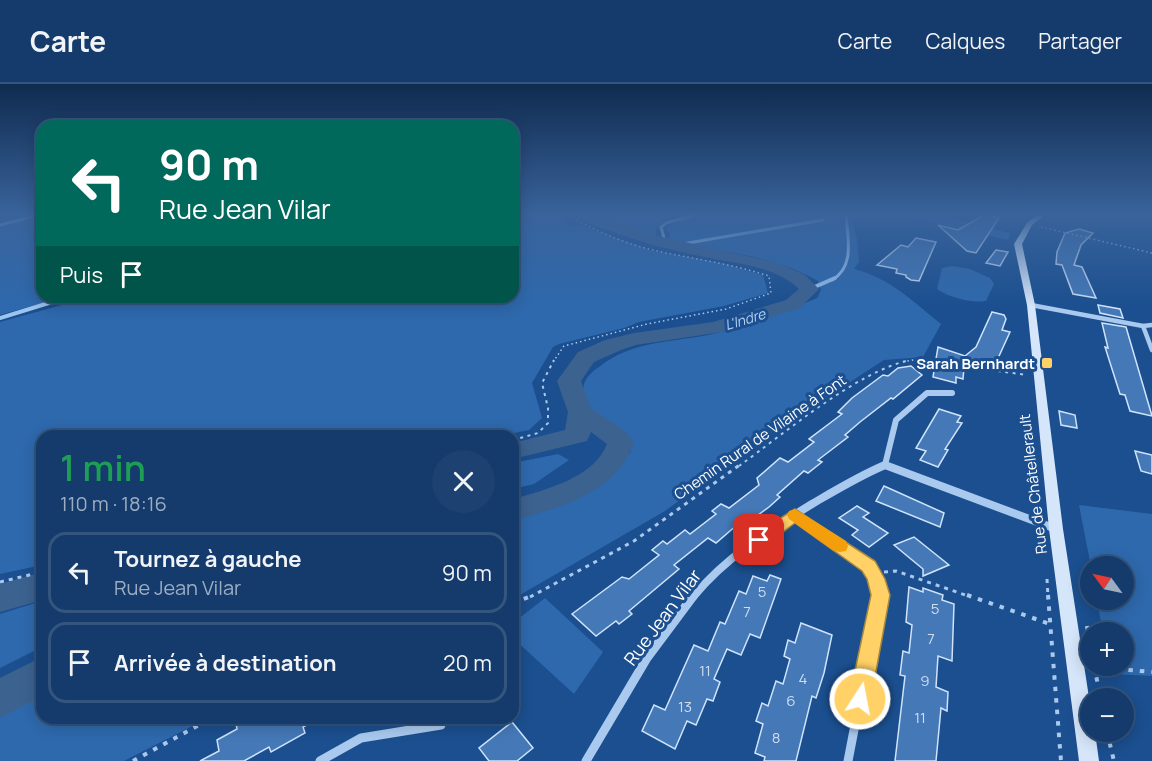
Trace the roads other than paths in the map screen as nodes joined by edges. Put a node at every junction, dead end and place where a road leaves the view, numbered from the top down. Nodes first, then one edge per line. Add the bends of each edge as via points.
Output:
1 (1018, 245) edge
2 (1031, 305) junction
3 (1152, 325) edge
4 (1143, 326) junction
5 (1152, 350) edge
6 (952, 393) dead end
7 (885, 465) junction
8 (795, 514) junction
9 (1056, 529) junction
10 (441, 725) dead end
11 (320, 761) edge
12 (586, 761) edge
13 (848, 761) edge
14 (1089, 761) edge

1 - 2 main road, Rue de Châtellerault
2 - 4 street
2 - 9 main road, Rue de Châtellerault
3 - 4 street
4 - 5 street
6 - 7 street via 927,393 897,420
7 - 8 street, Rue Jean Vilar via 863,473
7 - 9 street
8 - 12 street, Rue Jean Vilar via 723,566 690,602 654,648
8 - 13 street via 869,566 880,595
9 - 14 main road, Rue de Châtellerault
10 - 11 street via 361,738

